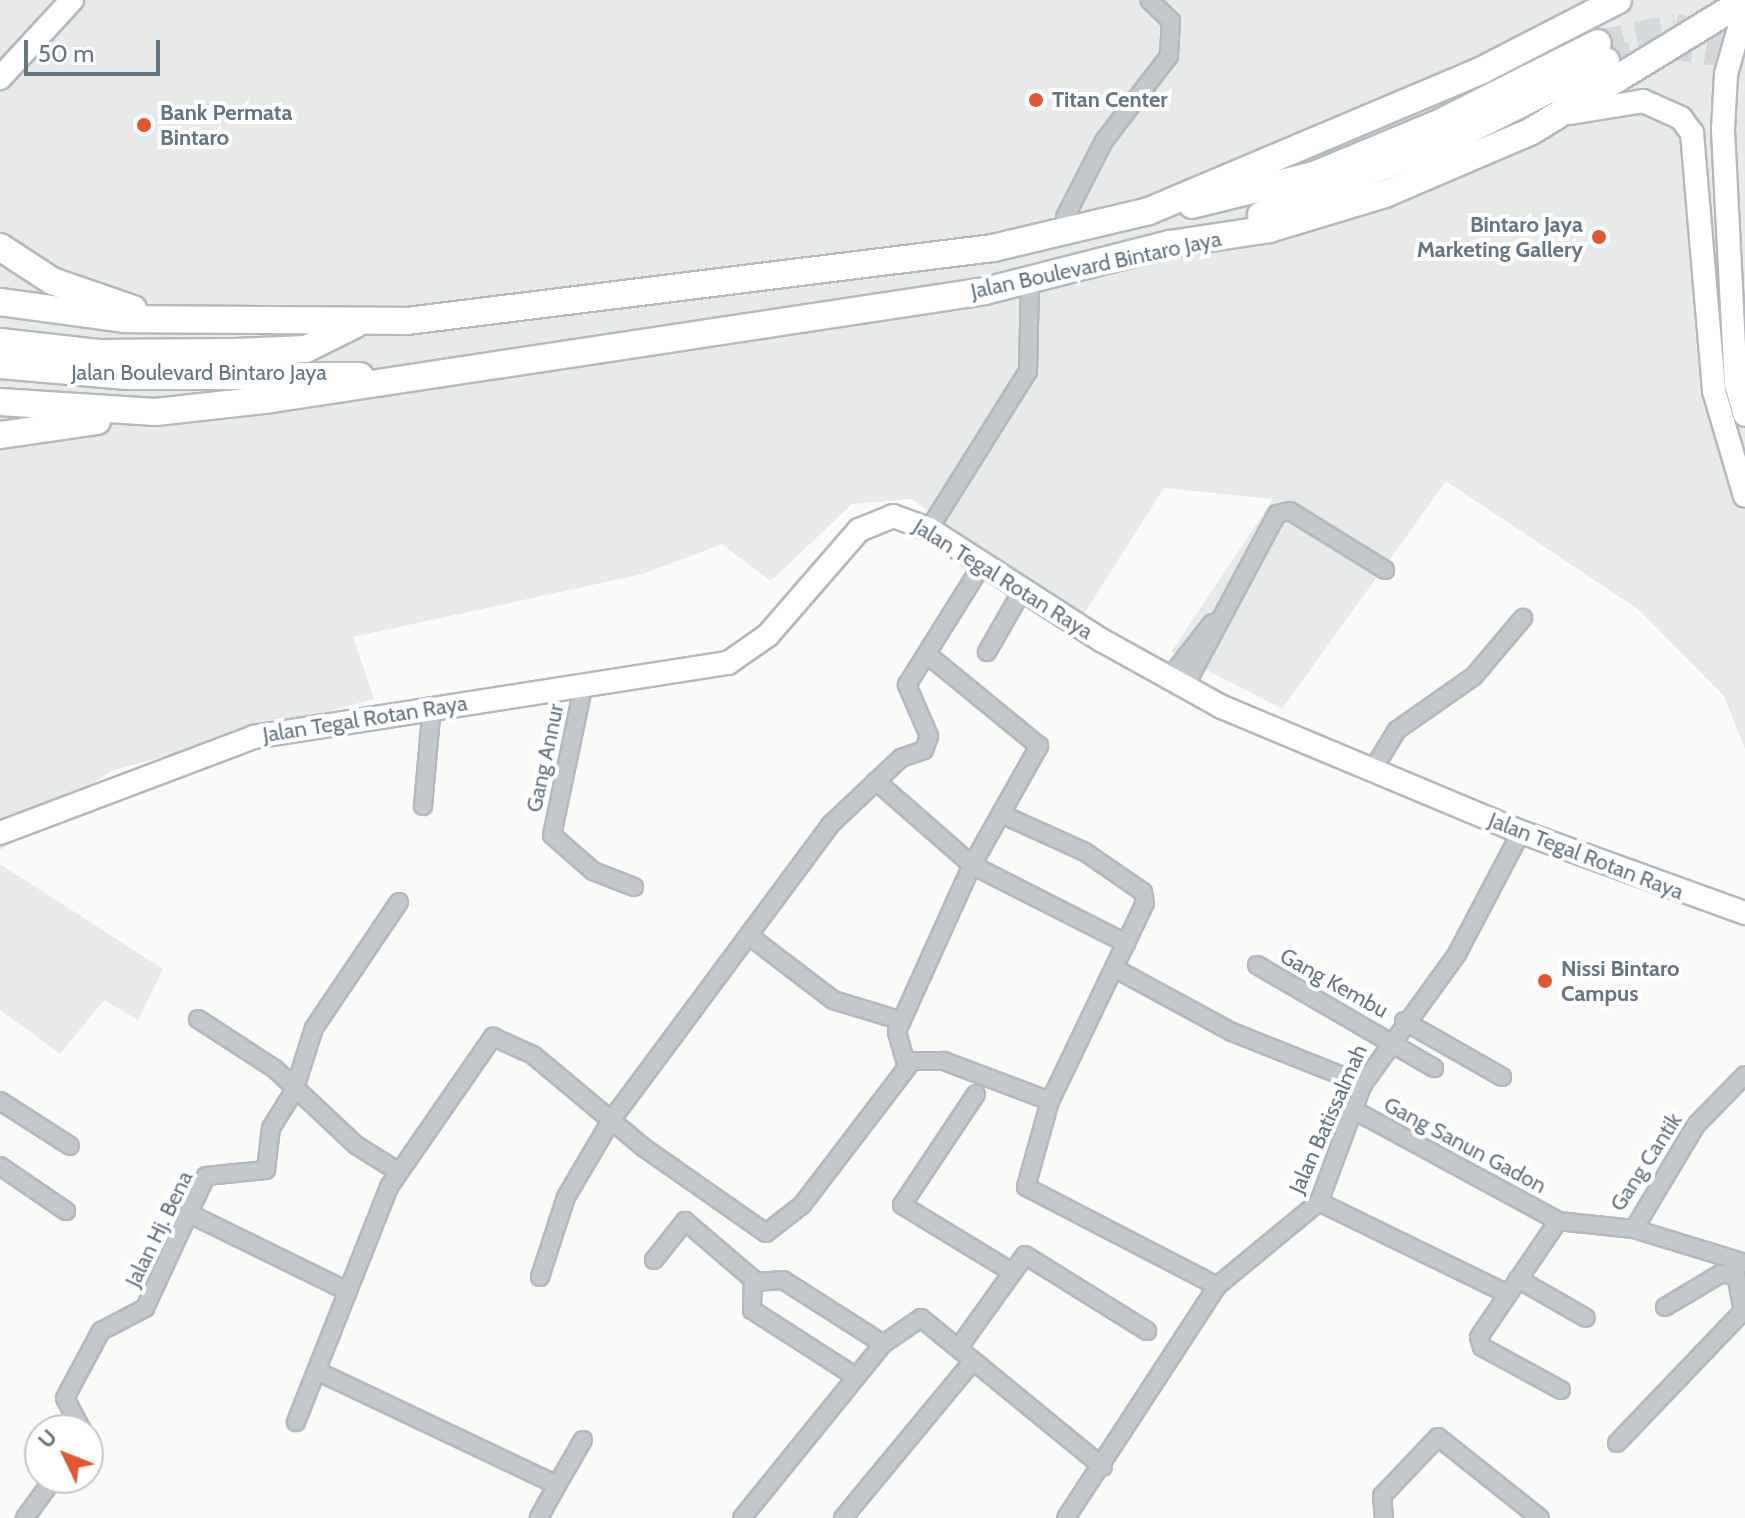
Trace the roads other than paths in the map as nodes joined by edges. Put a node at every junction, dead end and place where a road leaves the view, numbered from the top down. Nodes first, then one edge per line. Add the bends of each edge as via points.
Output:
1 (72, 0) edge
2 (1149, 0) edge
3 (1617, 0) edge
4 (1745, 0) edge
5 (1745, 7) edge
6 (0, 78) edge
7 (1570, 113) junction
8 (1723, 130) junction
9 (1692, 133) junction
10 (1149, 211) junction
11 (1067, 233) junction
12 (1170, 244) junction
13 (0, 247) edge
14 (1030, 282) junction
15 (0, 302) edge
16 (162, 316) junction
17 (360, 322) junction
18 (0, 342) edge
19 (236, 363) junction
20 (0, 365) edge
21 (398, 379) junction
22 (0, 402) edge
23 (156, 412) junction
24 (1745, 415) edge
25 (0, 435) edge
26 (1745, 496) edge
27 (929, 529) junction
28 (982, 565) junction
29 (1385, 570) dead end
30 (1022, 591) junction
31 (1523, 618) dead end
32 (987, 652) dead end
33 (929, 656) junction
34 (1176, 684) junction
35 (583, 688) junction
36 (432, 706) junction
37 (1372, 771) junction
38 (876, 781) junction
39 (423, 806) dead end
40 (1001, 814) junction
41 (1521, 832) junction
42 (0, 833) edge
43 (972, 865) junction
44 (634, 887) dead end
45 (399, 902) dead end
46 (1745, 913) edge
47 (752, 938) junction
48 (1126, 943) junction
49 (1257, 965) dead end
50 (1114, 968) junction
51 (198, 1019) dead end
52 (902, 1021) junction
53 (1404, 1021) junction
54 (1390, 1039) junction
55 (907, 1067) junction
56 (1434, 1068) dead end
57 (1745, 1075) edge
58 (1502, 1077) dead end
59 (1363, 1084) junction
60 (294, 1091) junction
61 (976, 1094) dead end
62 (0, 1101) edge
63 (1050, 1101) junction
64 (1352, 1109) junction
65 (612, 1119) junction
66 (70, 1146) dead end
67 (0, 1166) edge
68 (399, 1172) junction
69 (1319, 1202) junction
70 (66, 1211) dead end
71 (190, 1214) junction
72 (1558, 1221) junction
73 (1634, 1229) junction
74 (654, 1260) dead end
75 (1742, 1267) edge
76 (1010, 1271) junction
77 (540, 1277) dead end
78 (1518, 1279) junction
79 (755, 1282) junction
80 (1217, 1286) junction
81 (347, 1291) junction
82 (1508, 1294) junction
83 (1665, 1307) dead end
84 (1744, 1312) edge
85 (1586, 1318) dead end
86 (1147, 1331) dead end
87 (883, 1344) junction
88 (959, 1347) junction
89 (972, 1362) junction
90 (319, 1372) junction
91 (855, 1376) junction
92 (1561, 1390) dead end
93 (74, 1414) edge
94 (296, 1422) dead end
95 (583, 1440) dead end
96 (1617, 1443) dead end
97 (1103, 1467) junction
98 (557, 1485) junction
99 (42, 1494) edge
100 (25, 1518) edge
101 (539, 1518) edge
102 (742, 1518) edge
103 (843, 1518) edge
104 (1066, 1518) edge
105 (1384, 1518) edge
106 (1540, 1518) edge

1 - 6 main road
2 - 11 street via 1171,21 1169,56 1104,141 1065,217
3 - 10 main road, Jalan Boulevard Bintaro Jaya via 1482,70
4 - 7 main road, Jalan Boulevard Bintaro Jaya
5 - 8 main road via 1726,74
7 - 9 main road via 1643,101 1681,118
7 - 12 main road, Jalan Boulevard Bintaro Jaya via 1334,211
8 - 9 main road via 1705,122
8 - 24 main road via 1736,384
9 - 26 main road via 1714,391
10 - 11 main road, Jalan Boulevard Bintaro Jaya
10 - 12 main road via 1314,175 1602,52 1400,162
11 - 17 main road, Jalan Boulevard Bintaro Jaya via 754,282
12 - 14 main road, Jalan Boulevard Bintaro Jaya
13 - 16 main road via 52,281
14 - 21 main road, Jalan Boulevard Bintaro Jaya
14 - 27 street via 1028,371
15 - 16 main road, Jalan Boulevard Bintaro Jaya via 75,315
16 - 17 main road, Jalan Boulevard Bintaro Jaya
17 - 19 main road, Jalan Boulevard Bintaro Jaya via 306,349
18 - 19 main road, Jalan Boulevard Bintaro Jaya
19 - 20 main road, Jalan Boulevard Bintaro Jaya via 128,376
19 - 21 main road, Jalan Boulevard Bintaro Jaya
21 - 23 main road, Jalan Boulevard Bintaro Jaya
22 - 23 main road, Jalan Boulevard Bintaro Jaya
23 - 25 main road
27 - 28 main road, Jalan Tegal Rotan Raya
27 - 35 main road, Jalan Tegal Rotan Raya via 893,516 859,530 768,635 728,663
28 - 30 main road, Jalan Tegal Rotan Raya
28 - 33 street
29 - 34 street via 1284,511 1270,521
30 - 32 street
30 - 34 main road, Jalan Tegal Rotan Raya
31 - 37 street via 1474,676 1397,730
33 - 38 street via 907,685 929,736 924,750 901,758
33 - 40 street via 1039,746
34 - 37 main road, Jalan Tegal Rotan Raya
35 - 36 main road, Jalan Tegal Rotan Raya
35 - 44 street, Gang Annur via 552,835 593,871
36 - 39 street
36 - 42 main road, Jalan Tegal Rotan Raya via 254,737
37 - 41 main road, Jalan Tegal Rotan Raya
38 - 43 street
38 - 47 street via 830,825
40 - 43 street
40 - 48 street via 1085,852 1143,892
41 - 46 main road, Jalan Tegal Rotan Raya
41 - 53 street, Jalan Batissalmah via 1457,954
43 - 48 street
43 - 52 street
45 - 60 street, Jalan Hj. Bena via 314,1028
47 - 52 street via 833,1000
47 - 65 street
48 - 50 street
49 - 54 street, Gang Kembu
50 - 59 street via 1232,1032
50 - 63 street
51 - 60 street via 266,1062
52 - 55 street via 895,1040
53 - 54 street, Jalan Batissalmah
53 - 58 street
54 - 56 street, Gang Kembu
54 - 59 street, Jalan Batissalmah
55 - 63 street via 925,1057 944,1061
55 - 65 street via 802,1205 771,1233
57 - 73 street, Gang Cantik via 1696,1125
59 - 64 street, Jalan Batissalmah
60 - 68 street
60 - 71 street, Jalan Hj. Bena via 271,1128 266,1170 211,1172
61 - 76 street via 902,1205
62 - 66 street
63 - 80 street via 1026,1180 1030,1194
64 - 69 street, Jalan Batissalmah
64 - 72 street, Gang Sanun Gadon
65 - 68 street via 518,1044 493,1037
65 - 77 street via 566,1197
67 - 70 street
68 - 81 street
69 - 80 street, Jalan Batissalmah
69 - 82 street
71 - 81 street
71 - 93 street, Jalan Hj. Bena via 145,1308 103,1329 65,1398
72 - 73 street, Gang Cantik
72 - 78 street
73 - 75 street
74 - 79 street via 685,1221
75 - 83 street
75 - 84 street
76 - 86 street via 1025,1255
76 - 88 street
78 - 82 street
78 - 85 street
79 - 87 street via 783,1280
79 - 91 street via 752,1310
80 - 97 street, Jalan Batissalmah
81 - 90 street
82 - 92 street via 1479,1342
84 - 96 street
87 - 88 street via 921,1318
87 - 91 street
88 - 89 street
89 - 97 street
89 - 103 street
90 - 94 street
90 - 98 street
91 - 102 street
95 - 98 street
97 - 104 street, Jalan Batissalmah
98 - 101 street
99 - 100 street
105 - 106 street via 1382,1496 1438,1437

